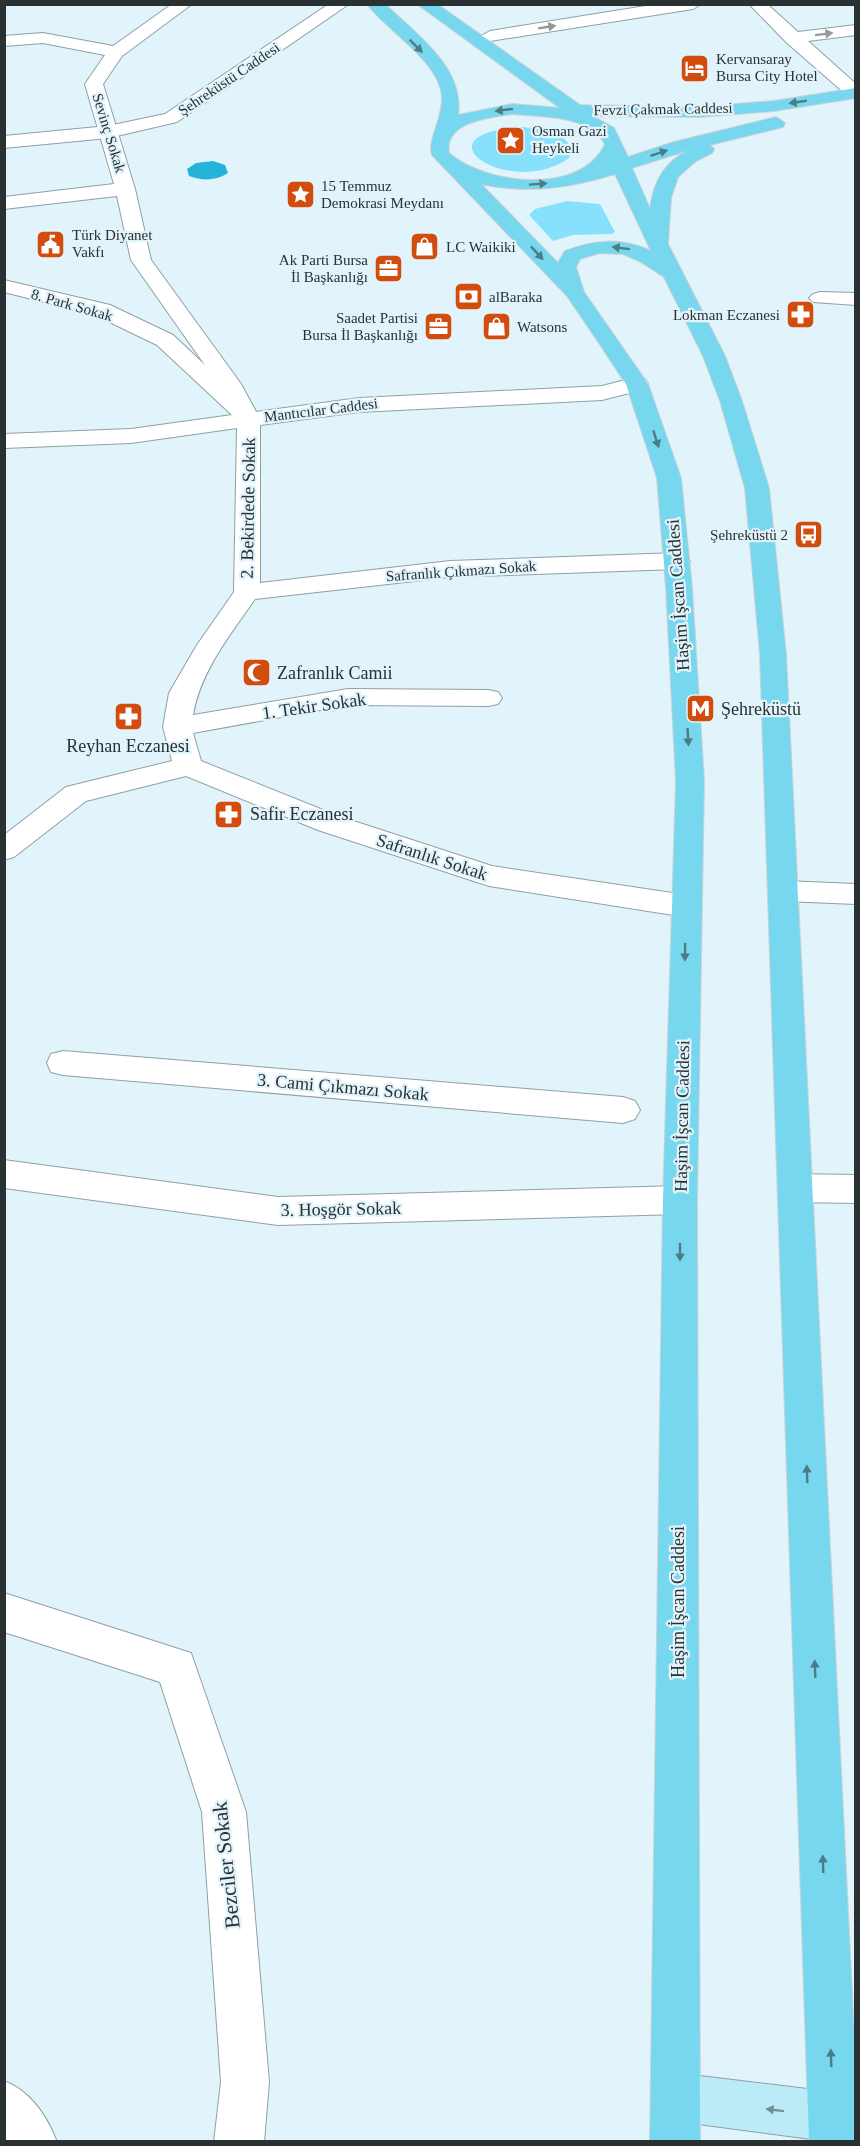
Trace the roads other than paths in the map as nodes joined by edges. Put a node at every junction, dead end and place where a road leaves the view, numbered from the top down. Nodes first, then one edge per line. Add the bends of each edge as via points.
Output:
1 (184, 4) edge
2 (341, 4) edge
3 (375, 4) edge
4 (455, 4) edge
5 (693, 4) edge
6 (757, 4) edge
7 (430, 9) edge
8 (855, 30) edge
9 (490, 36) junction
10 (792, 38) junction
11 (4, 41) edge
12 (117, 52) junction
13 (511, 65) junction
14 (855, 93) edge
15 (540, 110) junction
16 (574, 110) junction
17 (812, 118) dead end
18 (590, 122) junction
19 (758, 125) junction
20 (446, 130) junction
21 (108, 132) junction
22 (4, 142) edge
23 (618, 154) junction
24 (452, 166) junction
25 (125, 189) junction
26 (4, 203) edge
27 (666, 259) junction
28 (4, 286) edge
29 (574, 292) junction
30 (820, 298) dead end
31 (855, 299) edge
32 (637, 384) junction
33 (249, 419) junction
34 (4, 441) edge
35 (677, 561) junction
36 (247, 592) junction
37 (488, 698) dead end
38 (177, 727) junction
39 (188, 766) junction
40 (4, 850) edge
41 (784, 891) junction
42 (855, 894) edge
43 (686, 906) junction
44 (63, 1063) dead end
45 (623, 1110) dead end
46 (4, 1174) edge
47 (795, 1188) junction
48 (855, 1190) edge
49 (680, 1200) junction
50 (4, 1612) edge
51 (4, 2105) edge
52 (675, 2119) edge
53 (834, 2129) edge
54 (33, 2142) edge
55 (239, 2142) edge

1 - 12 street
2 - 21 street, Şehreküstü Caddesi via 171,118
3 -> 20 main road via 433,62 449,87
4 - 9 main road
9 -> 5 street
6 - 10 street
7 - 13 main road
10 -> 8 street
9 - 13 main road
10 - 14 street
11 - 12 street via 43,38
12 - 21 street, Sevinç Sokak via 94,84
13 - 16 main road
14 -> 16 main road, Fevzi Çakmak Caddesi via 774,106 699,112
15 - 16 main road, Fevzi Çakmak Caddesi
15 - 18 main road
15 -> 20 main road via 485,113
16 - 18 main road
17 - 19 main road, Fevzi Çakmak Caddesi
18 - 23 main road via 607,132
23 -> 19 main road, Fevzi Çakmak Caddesi
19 - 27 main road via 699,152 673,169 660,193
20 - 24 main road, Haşim İşcan Caddesi via 439,142 441,154
21 - 22 street, Şehreküstü Caddesi
21 - 25 street, Sevinç Sokak
24 -> 23 main road, Fevzi Çakmak Caddesi via 498,183 557,183 583,177
23 - 27 main road via 628,185
24 -> 29 main road, Haşim İşcan Caddesi
25 - 26 street
25 - 33 street via 141,260 230,384
27 -> 29 main road via 633,249 589,248 572,255 566,267
27 - 41 main road via 714,356 757,488 773,654
28 - 33 street, 8. Park Sokak via 102,310 165,340
29 - 32 main road, Haşim İşcan Caddesi
30 - 31 street
32 - 33 street, Mantıcılar Caddesi via 602,393 359,405
32 -> 35 main road, Haşim İşcan Caddesi via 669,478
33 - 34 street, Mantıcılar Caddesi via 130,436
33 - 36 street, 2. Bekirdede Sokak
35 - 36 street, Safranlık Çıkmazı Sokak via 450,569
35 -> 43 main road, Haşim İşcan Caddesi via 690,781
36 - 38 street, 2. Bekirdede Sokak via 183,693
37 - 38 street, 1. Tekir Sokak via 348,697
38 - 39 street, 2. Bekirdede Sokak
39 - 40 street via 76,794
39 - 43 street, Safranlık Sokak via 328,823 489,876
41 - 42 street
41 - 47 main road
43 -> 49 main road, Haşim İşcan Caddesi
44 - 45 street, 3. Cami Çıkmazı Sokak
46 - 49 street, 3. Hoşgör Sokak via 278,1211
47 - 48 street
53 -> 47 main road
49 -> 52 main road, Haşim İşcan Caddesi
50 - 55 street, Bezciler Sokak via 176,1667 224,1812 245,2082
51 - 54 street
53 -> 52 main road

